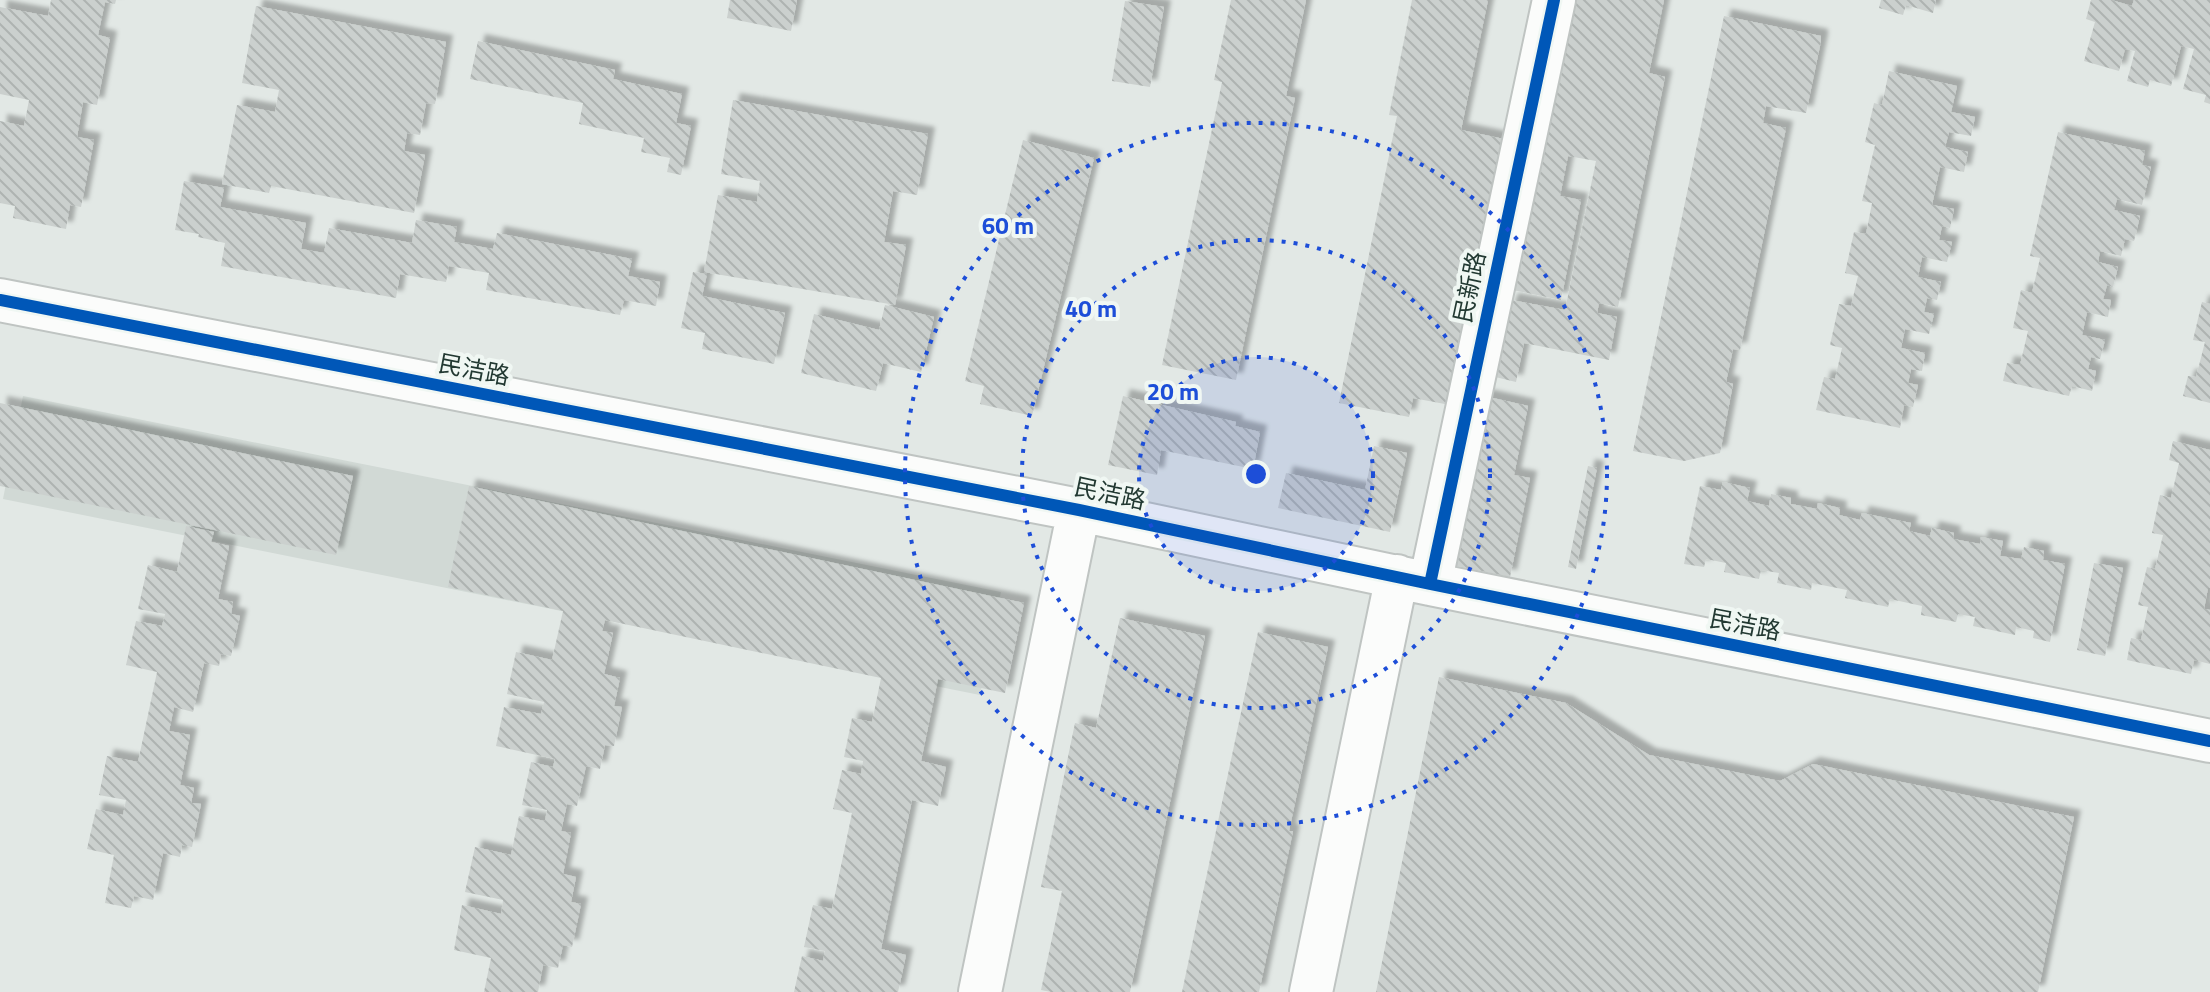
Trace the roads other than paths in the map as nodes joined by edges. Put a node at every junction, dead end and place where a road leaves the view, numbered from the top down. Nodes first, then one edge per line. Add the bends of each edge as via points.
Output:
1 (1554, 0) edge
2 (0, 300) edge
3 (1079, 510) junction
4 (1413, 580) junction
5 (2210, 741) edge
6 (980, 992) edge
7 (1311, 992) edge

1 - 4 street, 民新路
2 - 3 street, 民洁路
3 - 4 street, 民洁路
3 - 6 street
4 - 5 street, 民洁路
4 - 7 street, 民新路

